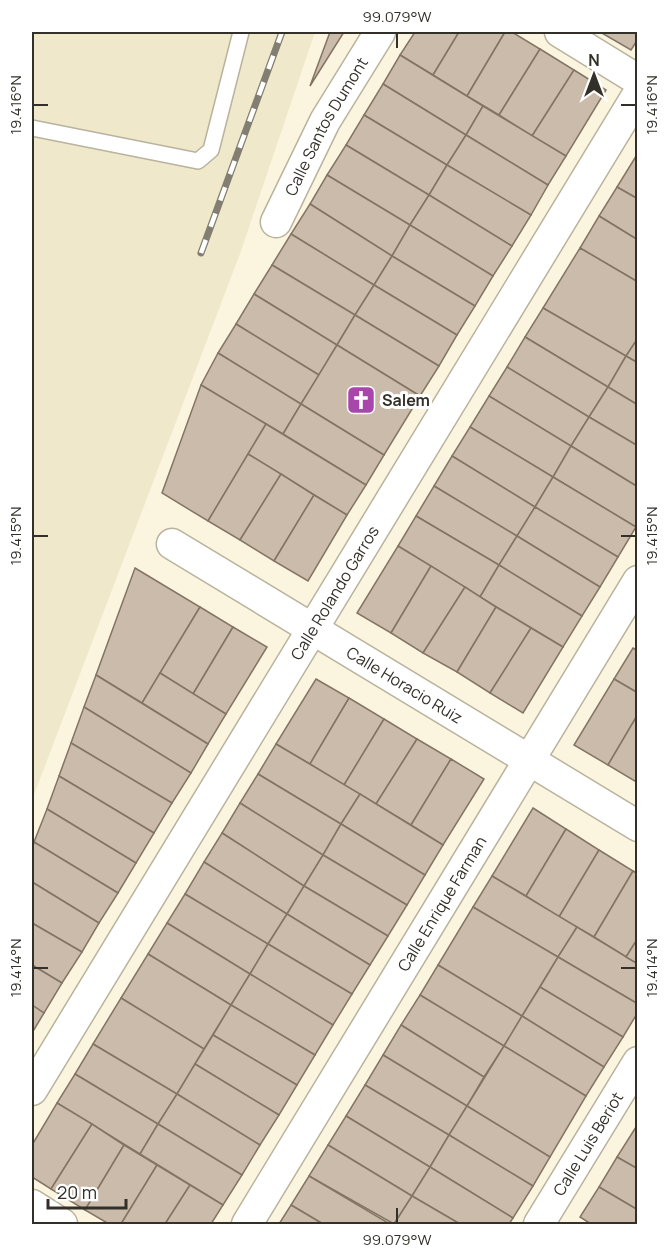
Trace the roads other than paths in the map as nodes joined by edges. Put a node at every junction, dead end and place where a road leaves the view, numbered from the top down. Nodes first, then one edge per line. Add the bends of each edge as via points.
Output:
1 (242, 32) edge
2 (380, 32) edge
3 (560, 32) edge
4 (638, 80) edge
5 (638, 94) edge
6 (32, 128) edge
7 (276, 222) dead end
8 (172, 544) dead end
9 (638, 581) edge
10 (314, 630) junction
11 (530, 761) junction
12 (638, 826) edge
13 (638, 1062) edge
14 (32, 1090) edge
15 (32, 1205) edge
16 (62, 1224) edge
17 (247, 1224) edge
18 (539, 1224) edge

1 - 6 lane via 211,150 198,161
2 - 7 street, Calle Santos Dumont via 325,121
3 - 4 street
5 - 10 street, Calle Rolando Garros
8 - 10 street, Calle Horacio Ruiz
9 - 11 street, Calle Enrique Farman
10 - 11 street, Calle Horacio Ruiz
10 - 14 street, Calle Rolando Garros
11 - 12 street, Calle Horacio Ruiz
11 - 17 street, Calle Enrique Farman
13 - 18 street, Calle Luis Beriot
15 - 16 street

